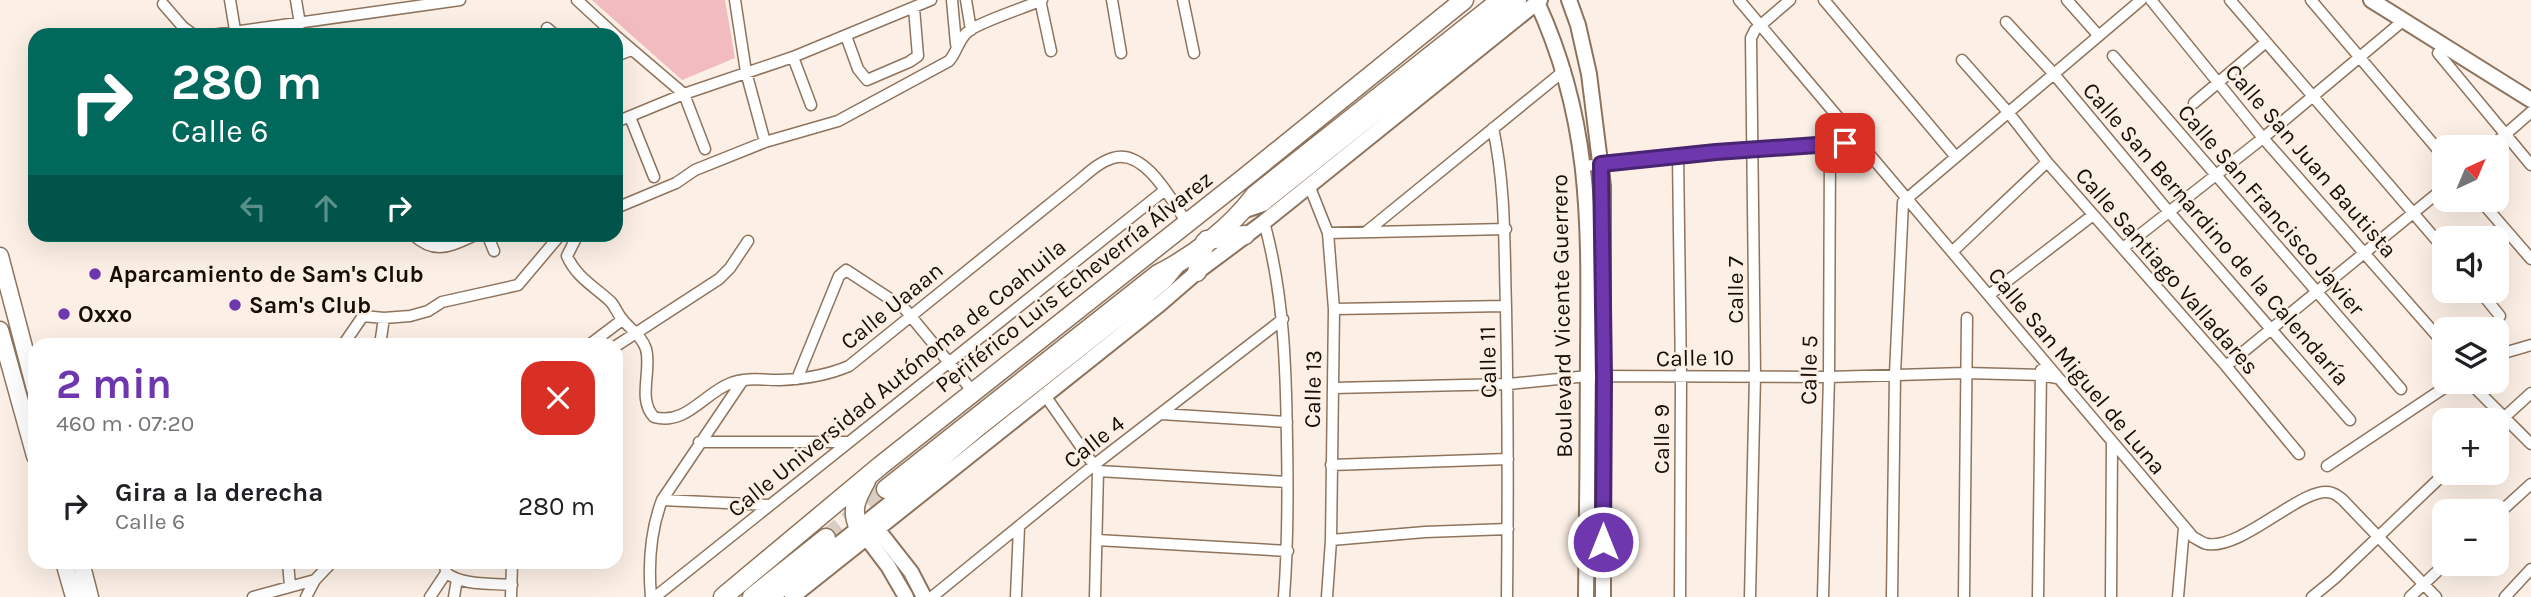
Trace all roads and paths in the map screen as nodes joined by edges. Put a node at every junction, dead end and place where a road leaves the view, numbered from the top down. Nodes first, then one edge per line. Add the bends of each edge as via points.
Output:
1 (230, 0) edge
2 (296, 0) edge
3 (363, 0) edge
4 (460, 0) edge
5 (577, 0) edge
6 (734, 0) edge
7 (931, 0) edge
8 (952, 0) edge
9 (967, 0) edge
10 (1040, 0) edge
11 (1112, 0) edge
12 (1183, 0) edge
13 (1464, 0) edge
14 (1569, 0) edge
15 (1739, 0) edge
16 (1790, 0) edge
17 (1824, 0) edge
18 (2067, 0) edge
19 (2141, 0) edge
20 (2151, 0) edge
21 (2230, 0) edge
22 (2311, 0) edge
23 (2371, 0) edge
24 (1537, 1) edge
25 (425, 2) edge
26 (1508, 3) edge
27 (163, 4) dead end
28 (914, 8) junction
29 (365, 12) junction
30 (2404, 20) junction
31 (2007, 22) dead end
32 (300, 24) junction
33 (1760, 25) junction
34 (184, 28) edge
35 (235, 28) edge
36 (293, 28) edge
37 (608, 28) edge
38 (971, 30) junction
39 (846, 36) junction
40 (2098, 36) junction
41 (623, 42) edge
42 (2266, 42) junction
43 (957, 44) junction
44 (631, 50) junction
45 (1051, 51) dead end
46 (623, 53) edge
47 (1121, 53) dead end
48 (1194, 53) dead end
49 (2438, 53) dead end
50 (2113, 56) dead end
51 (793, 57) junction
52 (2358, 58) junction
53 (1962, 60) dead end
54 (1564, 69) junction
55 (746, 72) junction
56 (2053, 73) junction
57 (2218, 83) junction
58 (684, 94) junction
59 (2311, 97) junction
60 (2531, 100) edge
61 (2194, 103) dead end
62 (811, 105) dead end
63 (2008, 111) junction
64 (2531, 112) edge
65 (630, 117) junction
66 (623, 120) edge
67 (1493, 128) junction
68 (2504, 135) edge
69 (2506, 135) edge
70 (2263, 138) junction
71 (765, 142) junction
72 (1860, 142) junction
73 (2510, 142) edge
74 (2432, 143) edge
75 (1830, 144) junction
76 (705, 149) dead end
77 (1752, 149) junction
78 (1678, 155) junction
79 (1956, 156) junction
80 (2047, 162) junction
81 (1601, 164) junction
82 (2531, 165) edge
83 (1584, 166) junction
84 (2215, 174) junction
85 (654, 177) dead end
86 (1309, 186) junction
87 (1165, 190) junction
88 (1906, 198) junction
89 (2432, 198) edge
90 (623, 205) edge
91 (2169, 212) junction
92 (2490, 212) edge
93 (2414, 213) junction
94 (2093, 215) junction
95 (1264, 222) junction
96 (1188, 223) junction
97 (1506, 229) junction
98 (1366, 232) junction
99 (1328, 233) junction
100 (2432, 234) edge
101 (1245, 235) junction
102 (748, 241) dead end
103 (1206, 241) junction
104 (421, 242) edge
105 (457, 242) edge
106 (490, 242) edge
107 (554, 242) edge
108 (574, 242) edge
109 (2123, 248) junction
110 (494, 251) dead end
111 (1952, 252) junction
112 (2365, 253) junction
113 (0, 257) edge
114 (2531, 259) edge
115 (1197, 272) junction
116 (2318, 292) junction
117 (1989, 295) junction
118 (2490, 303) edge
119 (1506, 306) junction
120 (1334, 309) junction
121 (911, 315) junction
122 (2500, 316) dead end
123 (384, 318) junction
124 (1967, 318) dead end
125 (1283, 319) junction
126 (622, 320) junction
127 (0, 330) edge
128 (2272, 330) junction
129 (2432, 330) edge
130 (635, 332) junction
131 (348, 338) edge
132 (381, 338) edge
133 (598, 338) edge
134 (623, 341) edge
135 (2531, 345) edge
136 (2509, 351) edge
137 (2041, 359) junction
138 (949, 362) junction
139 (28, 363) edge
140 (2226, 366) junction
141 (1965, 373) junction
142 (1895, 374) junction
143 (2040, 375) junction
144 (1588, 376) junction
145 (1755, 376) junction
146 (1604, 377) junction
147 (1829, 377) junction
148 (1681, 378) junction
149 (2057, 378) junction
150 (797, 379) junction
151 (743, 380) junction
152 (1509, 384) junction
153 (1334, 388) junction
154 (2401, 389) dead end
155 (974, 393) junction
156 (2531, 393) edge
157 (1044, 394) junction
158 (2435, 394) edge
159 (2479, 394) edge
160 (2490, 408) edge
161 (1161, 414) junction
162 (2509, 414) edge
163 (2350, 421) dead end
164 (1287, 422) junction
165 (2509, 427) edge
166 (28, 431) edge
167 (699, 442) junction
168 (847, 442) junction
169 (2112, 442) junction
170 (2531, 444) edge
171 (2299, 454) dead end
172 (1508, 459) junction
173 (1331, 465) junction
174 (2327, 466) dead end
175 (1096, 468) junction
176 (876, 469) junction
177 (1287, 482) junction
178 (2531, 484) edge
179 (2432, 485) edge
180 (890, 495) junction
181 (662, 500) junction
182 (2509, 504) edge
183 (769, 505) junction
184 (824, 511) junction
185 (865, 524) junction
186 (809, 525) junction
187 (1018, 527) junction
188 (2184, 528) junction
189 (1508, 529) junction
190 (2379, 536) junction
191 (1097, 540) junction
192 (1331, 540) junction
193 (830, 543) junction
194 (1288, 551) junction
195 (66, 569) edge
196 (83, 569) edge
197 (288, 569) edge
198 (325, 569) edge
199 (446, 569) edge
200 (512, 569) edge
201 (2531, 569) edge
202 (446, 573) junction
203 (2432, 576) edge
204 (457, 579) junction
205 (315, 580) junction
206 (512, 584) junction
207 (2423, 584) junction
208 (289, 586) junction
209 (727, 593) edge
210 (74, 597) edge
211 (90, 597) edge
212 (253, 597) edge
213 (306, 597) edge
214 (430, 597) edge
215 (454, 597) edge
216 (511, 597) edge
217 (653, 597) edge
218 (712, 597) edge
219 (752, 597) edge
220 (772, 597) edge
221 (792, 597) edge
222 (906, 597) edge
223 (924, 597) edge
224 (932, 597) edge
225 (1016, 597) edge
226 (1095, 597) edge
227 (1284, 597) edge
228 (1327, 597) edge
229 (1507, 597) edge
230 (1586, 597) edge
231 (1603, 597) edge
232 (1680, 597) edge
233 (1750, 597) edge
234 (1823, 597) edge
235 (1892, 597) edge
236 (1965, 597) edge
237 (2038, 597) edge
238 (2111, 597) edge
239 (2178, 597) edge
240 (2312, 597) edge
241 (2410, 597) edge
242 (2436, 597) edge
243 (2505, 597) edge

1 - 35 street
2 - 32 street
3 - 29 street
4 - 25 street
5 - 37 street
6 - 55 street
7 - 28 street
8 - 43 street
9 - 38 street
10 - 38 street
10 - 45 street
11 - 47 street
12 - 48 street
13 - 96 highway, Periférico Luis Echeverría Álvarez
14 - 81 street, Boulevard Vicente Guerrero via 1584,48
15 - 33 street, Calle San Miguel de Luna
16 - 33 street
17 - 79 street
18 - 40 street
19 - 40 street
20 - 57 street, Calle San Juan Bautista
21 - 42 street
22 - 52 street
23 - 30 street
24 - 54 street, Boulevard Vicente Guerrero
24 - 86 street, Periférico Luis Echeverría Álvarez
25 - 29 street
26 - 103 highway, Periférico Luis Echeverría Álvarez via 1255,195
27 - 34 street
28 - 39 street
28 - 39 street via 918,56 876,77 867,80 861,75
29 - 32 street
30 - 52 street
30 - 60 street
31 - 56 street, Calle San Bernardino de la Calendaría
32 - 36 street
33 - 72 street, Calle San Miguel de Luna
33 - 77 street, Calle 7 via 1751,38
38 - 43 street
39 - 51 street
40 - 56 street
41 - 44 street
42 - 57 street
42 - 59 street
43 - 71 street via 949,61 838,121
44 - 46 street
44 - 58 street
49 - 68 street
50 - 84 street, Calle San Francisco Javier
51 - 55 street
51 - 62 street
52 - 59 street
52 - 74 street
53 - 63 street, Calle Santiago Valladares
54 - 67 street
54 - 83 street, Boulevard Vicente Guerrero
55 - 58 street
55 - 71 street
56 - 63 street
56 - 91 street, Calle San Bernardino de la Calendaría
57 - 61 street
57 - 70 street, Calle San Juan Bautista
58 - 65 street
58 - 76 street
59 - 70 street
59 - 93 street
63 - 79 street
63 - 80 street, Calle Santiago Valladares
64 - 69 street
65 - 66 street
65 - 85 street
67 - 97 street, Calle 11
67 - 98 street
70 - 84 street
70 - 112 street, Calle San Juan Bautista
71 - 90 street
72 - 75 street
72 - 88 street, Calle San Miguel de Luna
73 - 82 street
75 - 77 street
75 - 147 street, Calle 5
77 - 78 street
77 - 145 street, Calle 7
78 - 81 street
78 - 148 street, Calle 9
79 - 88 street
80 - 94 street, Calle Santiago Valladares
80 - 111 street
81 - 83 street
81 - 146 street, Boulevard Vicente Guerrero
83 - 144 street, Boulevard Vicente Guerrero
84 - 91 street
84 - 116 street, Calle San Francisco Javier
86 - 95 street, Periférico Luis Echeverría Álvarez
86 - 99 street, Calle 13
87 - 96 street, Calle Uaaan
87 - 121 street, Calle Uaaan via 1134,158 1111,158
87 - 138 street, Calle Universidad Autónoma de Coahuila
88 - 111 street, Calle San Miguel de Luna
88 - 142 street
89 - 93 street
91 - 109 street
91 - 128 street, Calle San Bernardino de la Calendaría
92 - 114 street
93 - 100 street
93 - 112 street
94 - 109 street, Calle Santiago Valladares
94 - 117 street
95 - 101 street, Periférico Luis Echeverría Álvarez
95 - 125 street
96 - 155 highway, Periférico Luis Echeverría Álvarez
97 - 98 street
97 - 119 street, Calle 11
98 - 99 street
99 - 120 street, Calle 13
101 - 103 highway
101 - 115 street, Periférico Luis Echeverría Álvarez
102 - 130 street via 719,279
103 - 115 highway
103 - 180 highway, Periférico Luis Echeverría Álvarez via 1158,274
104 - 105 street via 442,248
106 - 110 street
107 - 123 street via 518,285 442,302 410,316
108 - 126 street, Calle Uaaan via 567,256 572,266 614,305
109 - 140 street, Calle Santiago Valladares
111 - 117 street, Calle San Miguel de Luna
112 - 116 street
112 - 129 street, Calle San Juan Bautista
113 - 139 main road
115 - 157 street, Periférico Luis Echeverría Álvarez
116 - 128 street
116 - 154 street, Calle San Francisco Javier
117 - 137 street, Calle San Miguel de Luna
118 - 122 street
119 - 120 street
119 - 152 street, Calle 11
120 - 153 street, Calle 13
121 - 138 street
121 - 150 street, Calle Uaaan via 849,366
121 - 150 street via 843,270
123 - 131 street via 363,316
123 - 132 street
124 - 141 street
125 - 161 street, Calle 4
125 - 164 street
126 - 130 street, Calle Uaaan
126 - 133 street
127 - 166 main road
128 - 140 street
128 - 163 street, Calle San Bernardino de la Calendaría
130 - 134 street
130 - 151 street, Calle Uaaan via 646,349 646,406 653,417 679,416 720,388
135 - 136 street
137 - 143 street
137 - 149 street, Calle San Miguel de Luna
138 - 155 street
138 - 168 street, Calle Universidad Autónoma de Coahuila
140 - 171 street, Calle Santiago Valladares
141 - 142 street, Calle 10
141 - 143 street, Calle 10
141 - 236 street
142 - 147 street, Calle 10
142 - 235 street
143 - 149 street, Calle 10
143 - 237 street
144 - 146 street, Calle 10
144 - 152 street, Calle 10
144 - 230 street, Boulevard Vicente Guerrero
145 - 147 street, Calle 10
145 - 148 street, Calle 10
145 - 233 street, Calle 7
146 - 148 street, Calle 10
146 - 231 street, Boulevard Vicente Guerrero
147 - 234 street, Calle 5
148 - 232 street, Calle 9
149 - 169 street, Calle San Miguel de Luna
150 - 151 street, Calle Uaaan
151 - 167 street
152 - 153 street, Calle 10
152 - 172 street, Calle 11
153 - 173 street, Calle 13
155 - 176 highway, Periférico Luis Echeverría Álvarez
156 - 162 street
157 - 175 street
157 - 185 street, Periférico Luis Echeverría Álvarez
158 - 174 street
159 - 160 street
161 - 164 street
161 - 175 street, Calle 4
164 - 177 street
165 - 170 street
167 - 168 street
167 - 181 street
168 - 183 street, Calle Universidad Autónoma de Coahuila
169 - 188 street, Calle San Miguel de Luna
169 - 238 street
172 - 173 street
172 - 189 street, Calle 11
173 - 192 street, Calle 13
175 - 177 street
175 - 187 street, Calle 4
175 - 191 street
176 - 180 highway via 876,487 884,498
176 - 184 highway, Periférico Luis Echeverría Álvarez
176 - 185 highway via 858,496
177 - 194 street
178 - 182 street
179 - 190 street
180 - 185 street, Periférico Luis Echeverría Álvarez
181 - 183 street
181 - 217 street via 650,547
183 - 217 street, Calle Universidad Autónoma de Coahuila
184 - 185 highway via 837,509
184 - 186 highway, Periférico Luis Echeverría Álvarez
185 - 193 street, Periférico Luis Echeverría Álvarez
185 - 221 street, Periférico Luis Echeverría Álvarez
185 - 222 street
185 - 223 street via 911,572
186 - 193 highway via 816,522 831,527 837,541
186 - 209 highway, Periférico Luis Echeverría Álvarez
187 - 224 street, Calle 4
187 - 225 street
188 - 190 street, Calle San Miguel de Luna via 2201,542 2219,543 2324,492 2342,499
188 - 239 street
189 - 192 street
189 - 229 street, Calle 11
190 - 207 street, Calle San Miguel de Luna
190 - 240 street
191 - 194 street
191 - 226 street
192 - 228 street, Calle 13
193 - 219 highway
193 - 220 street, Periférico Luis Echeverría Álvarez
194 - 227 street
195 - 210 main road
196 - 211 main road
197 - 208 street
198 - 205 street
199 - 202 street
200 - 206 street
201 - 243 street
202 - 204 street
202 - 214 street
203 - 207 street
204 - 206 street
204 - 215 street
205 - 208 street
205 - 213 street
206 - 216 street
207 - 241 street
207 - 242 street, Calle San Miguel de Luna
208 - 212 street
209 - 218 street, Periférico Luis Echeverría Álvarez

